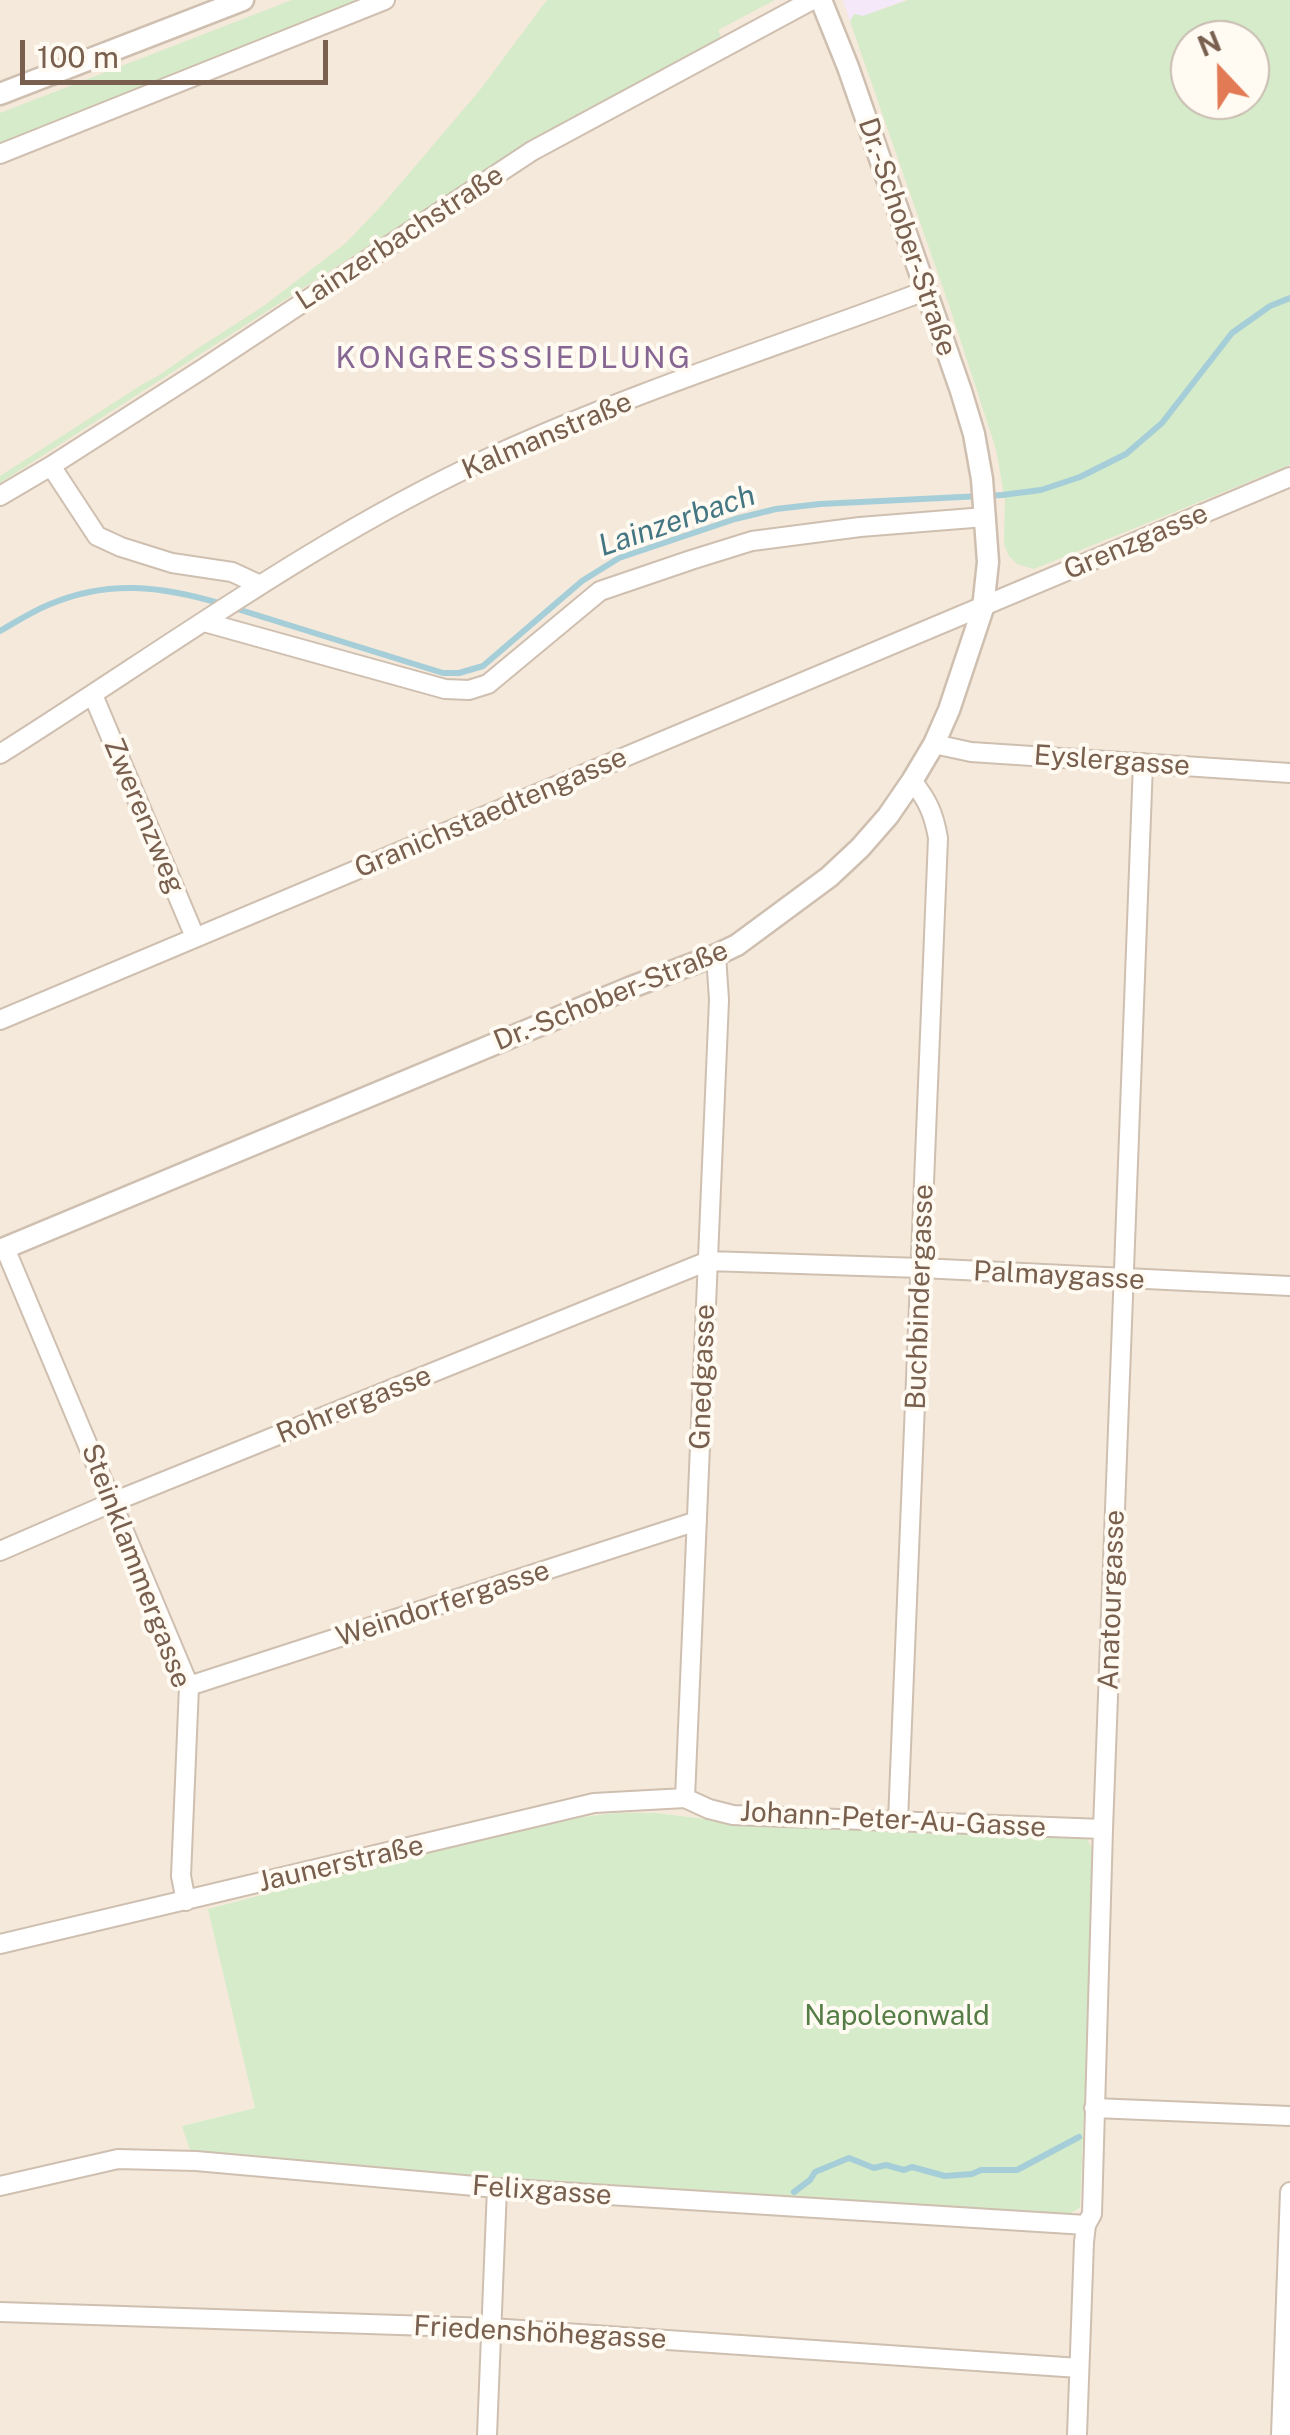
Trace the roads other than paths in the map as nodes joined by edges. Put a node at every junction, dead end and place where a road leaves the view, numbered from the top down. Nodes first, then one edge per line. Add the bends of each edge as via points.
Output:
1 (243, 0) edge
2 (385, 0) edge
3 (812, 0) edge
4 (821, 0) edge
5 (0, 94) edge
6 (0, 154) edge
7 (926, 292) junction
8 (51, 466) junction
9 (1290, 478) edge
10 (0, 496) edge
11 (985, 515) junction
12 (260, 585) junction
13 (983, 608) junction
14 (210, 618) junction
15 (93, 695) junction
16 (934, 744) junction
17 (0, 754) edge
18 (1143, 763) junction
19 (1290, 772) edge
20 (912, 781) junction
21 (195, 937) junction
22 (716, 955) junction
23 (0, 1020) edge
24 (2, 1249) edge
25 (708, 1260) junction
26 (921, 1268) junction
27 (1124, 1280) junction
28 (1290, 1286) edge
29 (114, 1502) junction
30 (697, 1521) junction
31 (0, 1551) edge
32 (189, 1686) junction
33 (684, 1798) junction
34 (898, 1820) junction
35 (1103, 1829) junction
36 (186, 1901) junction
37 (0, 1944) edge
38 (1094, 2108) junction
39 (1290, 2116) edge
40 (0, 2186) edge
41 (498, 2188) junction
42 (1290, 2192) edge
43 (1086, 2225) junction
44 (0, 2312) edge
45 (492, 2328) junction
46 (1079, 2368) junction
47 (487, 2435) edge
48 (1077, 2435) edge
49 (1281, 2435) edge

1 - 5 street
2 - 6 street
3 - 8 street, Lainzerbachstraße via 532,151
4 - 7 street, Dr.-Schober-Straße
7 - 11 street, Dr.-Schober-Straße via 974,434
7 - 12 street, Kalmanstraße via 493,456
8 - 10 street, Lainzerbachstraße
8 - 12 street via 97,536
9 - 13 street, Grenzgasse
11 - 13 street, Dr.-Schober-Straße
11 - 14 street via 752,542 691,560 600,591 488,684 470,690 445,689
12 - 14 street, Kalmanstraße
13 - 16 street, Dr.-Schober-Straße
13 - 21 street, Granichstaedtengasse
14 - 15 street
15 - 17 street
15 - 21 street, Zwerenzweg
16 - 18 street, Eyslergasse
16 - 20 street, Dr.-Schober-Straße
18 - 19 street, Eyslergasse
18 - 27 street, Anatourgasse
20 - 22 street, Dr.-Schober-Straße via 829,877
20 - 26 street, Buchbindergasse via 927,798 938,838
21 - 23 street, Granichstaedtengasse
22 - 24 street, Dr.-Schober-Straße
22 - 25 street, Gnedgasse via 720,1000
24 - 29 street, Steinklammergasse
25 - 26 street, Palmaygasse
25 - 29 street, Rohrergasse
25 - 30 street, Gnedgasse
26 - 27 street, Palmaygasse
26 - 34 street, Buchbindergasse
27 - 28 street, Palmaygasse
27 - 35 street, Anatourgasse
29 - 31 street, Rohrergasse
29 - 32 street, Steinklammergasse
30 - 32 street, Weindorfergasse
30 - 33 street, Gnedgasse
32 - 36 street, Steinklammergasse
33 - 34 street, Johann-Peter-Au-Gasse via 734,1814
33 - 36 street, Jaunerstraße via 594,1803
34 - 35 street, Johann-Peter-Au-Gasse
35 - 38 street, Anatourgasse
36 - 37 street, Jaunerstraße
38 - 39 street
38 - 43 street, Anatourgasse via 1092,2214
40 - 41 street, Felixgasse via 118,2159
41 - 43 street, Felixgasse
41 - 45 street
42 - 49 street
43 - 46 street, Anatourgasse
44 - 45 street, Friedenshöhegasse
45 - 46 street, Friedenshöhegasse
45 - 47 street
46 - 48 street, Anatourgasse

